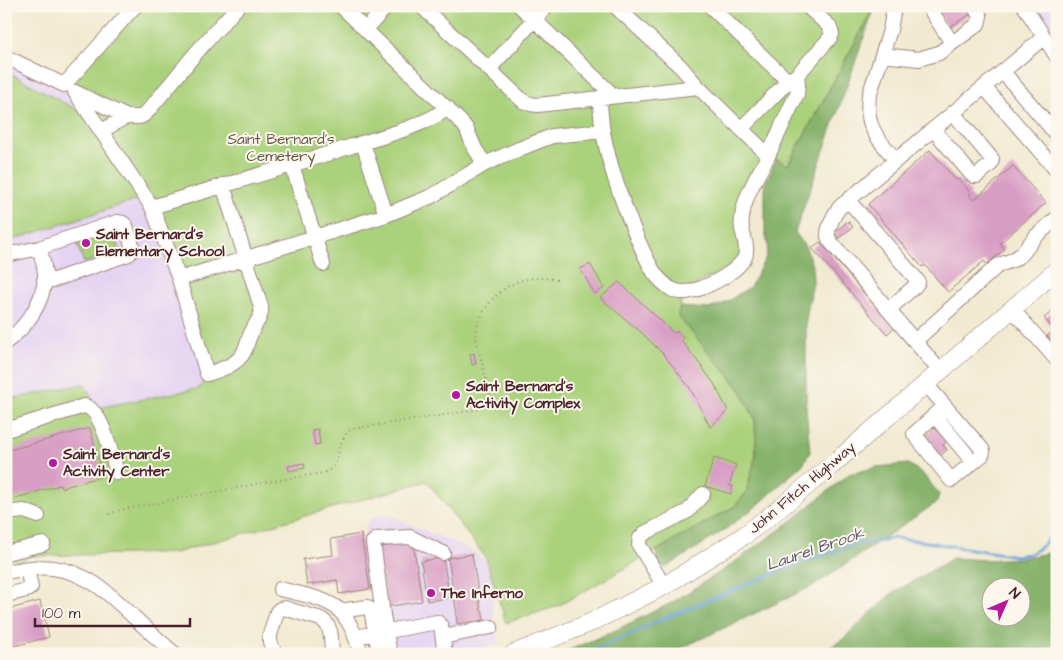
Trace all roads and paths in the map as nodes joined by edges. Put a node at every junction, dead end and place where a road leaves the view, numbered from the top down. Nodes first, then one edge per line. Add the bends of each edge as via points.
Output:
1 (135, 6) edge
2 (238, 6) edge
3 (341, 6) edge
4 (388, 6) edge
5 (421, 6) edge
6 (520, 6) edge
7 (547, 6) edge
8 (615, 6) edge
9 (710, 6) edge
10 (807, 6) edge
11 (892, 6) edge
12 (928, 6) edge
13 (974, 6) edge
14 (1024, 6) edge
15 (534, 20) junction
16 (366, 29) junction
17 (1044, 38) junction
18 (952, 43) junction
19 (882, 55) junction
20 (1057, 57) edge
21 (6, 58) edge
22 (489, 69) junction
23 (1003, 72) junction
24 (793, 78) junction
25 (698, 87) junction
26 (984, 87) junction
27 (69, 89) junction
28 (614, 96) junction
29 (600, 98) junction
30 (448, 108) junction
31 (953, 113) junction
32 (127, 117) junction
33 (741, 129) junction
34 (933, 129) junction
35 (102, 131) junction
36 (603, 131) junction
37 (1057, 135) edge
38 (363, 143) junction
39 (768, 155) junction
40 (896, 160) junction
41 (485, 164) junction
42 (292, 165) junction
43 (1057, 171) edge
44 (223, 185) junction
45 (848, 200) junction
46 (152, 207) junction
47 (386, 215) junction
48 (1057, 218) edge
49 (315, 237) junction
50 (39, 248) junction
51 (6, 256) edge
52 (245, 258) junction
53 (324, 264) dead end
54 (1057, 270) edge
55 (178, 279) junction
56 (44, 280) junction
57 (557, 280) dead end
58 (1012, 309) junction
59 (888, 310) junction
60 (915, 341) junction
61 (6, 342) edge
62 (1057, 360) edge
63 (940, 371) junction
64 (925, 383) junction
65 (937, 413) junction
66 (6, 430) edge
67 (973, 462) junction
68 (117, 473) dead end
69 (703, 494) dead end
70 (6, 514) edge
71 (109, 514) dead end
72 (38, 516) dead end
73 (43, 544) dead end
74 (6, 553) edge
75 (443, 553) dead end
76 (26, 569) junction
77 (6, 572) edge
78 (664, 586) junction
79 (280, 589) dead end
80 (6, 595) edge
81 (340, 611) junction
82 (491, 627) dead end
83 (381, 632) junction
84 (331, 637) junction
85 (356, 637) junction
86 (443, 637) junction
87 (175, 654) edge
88 (275, 654) edge
89 (282, 654) edge
90 (332, 654) edge
91 (361, 654) edge
92 (378, 654) edge
93 (390, 654) edge
94 (445, 654) edge
95 (513, 654) edge

1 - 27 street
2 - 32 street via 143,116
3 - 16 street
4 - 16 street
5 - 22 street
6 - 15 street
7 - 15 street
8 - 25 street
9 - 24 street
10 - 24 street via 829,26 832,34
11 - 19 street via 890,30
12 - 18 street
13 - 18 street via 980,16 978,24
14 - 17 street
15 - 22 street
15 - 28 street
16 - 30 street
17 - 20 street
17 - 23 street
18 - 19 street via 938,53 919,59
19 - 40 street via 869,96 868,116 877,137
21 - 27 street
22 - 29 street via 530,104
23 - 26 street
23 - 37 street
24 - 33 street
24 - 39 street via 798,84 796,94
25 - 28 street
25 - 33 street
26 - 31 street
26 - 43 street
27 - 32 street
27 - 35 street
28 - 29 street
29 - 36 street
30 - 38 street via 414,126
30 - 41 street via 466,128
31 - 34 street
31 - 34 street via 992,159 991,164 977,176 971,174
32 - 35 street
33 - 39 street
34 - 40 street
35 - 46 street
36 - 39 street via 624,206 646,259 664,283 683,292 711,284 738,266 744,258 744,206
36 - 41 street via 552,136
38 - 42 street
38 - 47 street
40 - 45 street
41 - 47 street via 432,196
42 - 44 street
42 - 49 street
44 - 46 street
44 - 52 street
45 - 59 street via 836,211 828,236
45 - 59 street via 918,282
46 - 55 street
47 - 49 street
48 - 60 street via 1035,237 1022,254 995,268
49 - 52 street
49 - 53 street
50 - 51 street
50 - 56 street
50 - 56 street via 120,222 126,226 132,245 126,256 54,280
52 - 55 street
52 - 55 street via 261,315 240,358 207,374
54 - 58 main road, John Fitch Highway
56 - 61 street via 42,293 26,324
57 - 71 path via 536,278 516,282 496,295 487,307 476,332 488,391 487,400 480,408 352,429 346,433 336,462 327,472
58 - 62 street
58 - 63 main road, John Fitch Highway
59 - 60 street
60 - 63 street
63 - 64 main road, John Fitch Highway
64 - 65 street
64 - 78 main road, John Fitch Highway via 745,536
65 - 67 street
65 - 67 street via 982,449 983,452
65 - 67 street via 917,430 955,477
66 - 68 street via 88,406 102,423
69 - 78 street via 688,510 640,538 639,545
70 - 72 street via 24,511
73 - 74 street
75 - 83 street via 410,537 372,542
76 - 77 street
76 - 80 street via 31,587
76 - 87 street via 53,568 89,580 110,594
78 - 95 main road, John Fitch Highway via 592,622
79 - 81 street via 326,602
81 - 83 street via 370,608
81 - 85 street
82 - 86 street
83 - 85 street
83 - 86 street via 437,622
83 - 92 street
83 - 93 street
84 - 88 street via 329,626 323,620 281,608 270,634
84 - 89 street via 329,630 321,624 286,616 279,634
84 - 90 street
85 - 91 street
86 - 94 street

